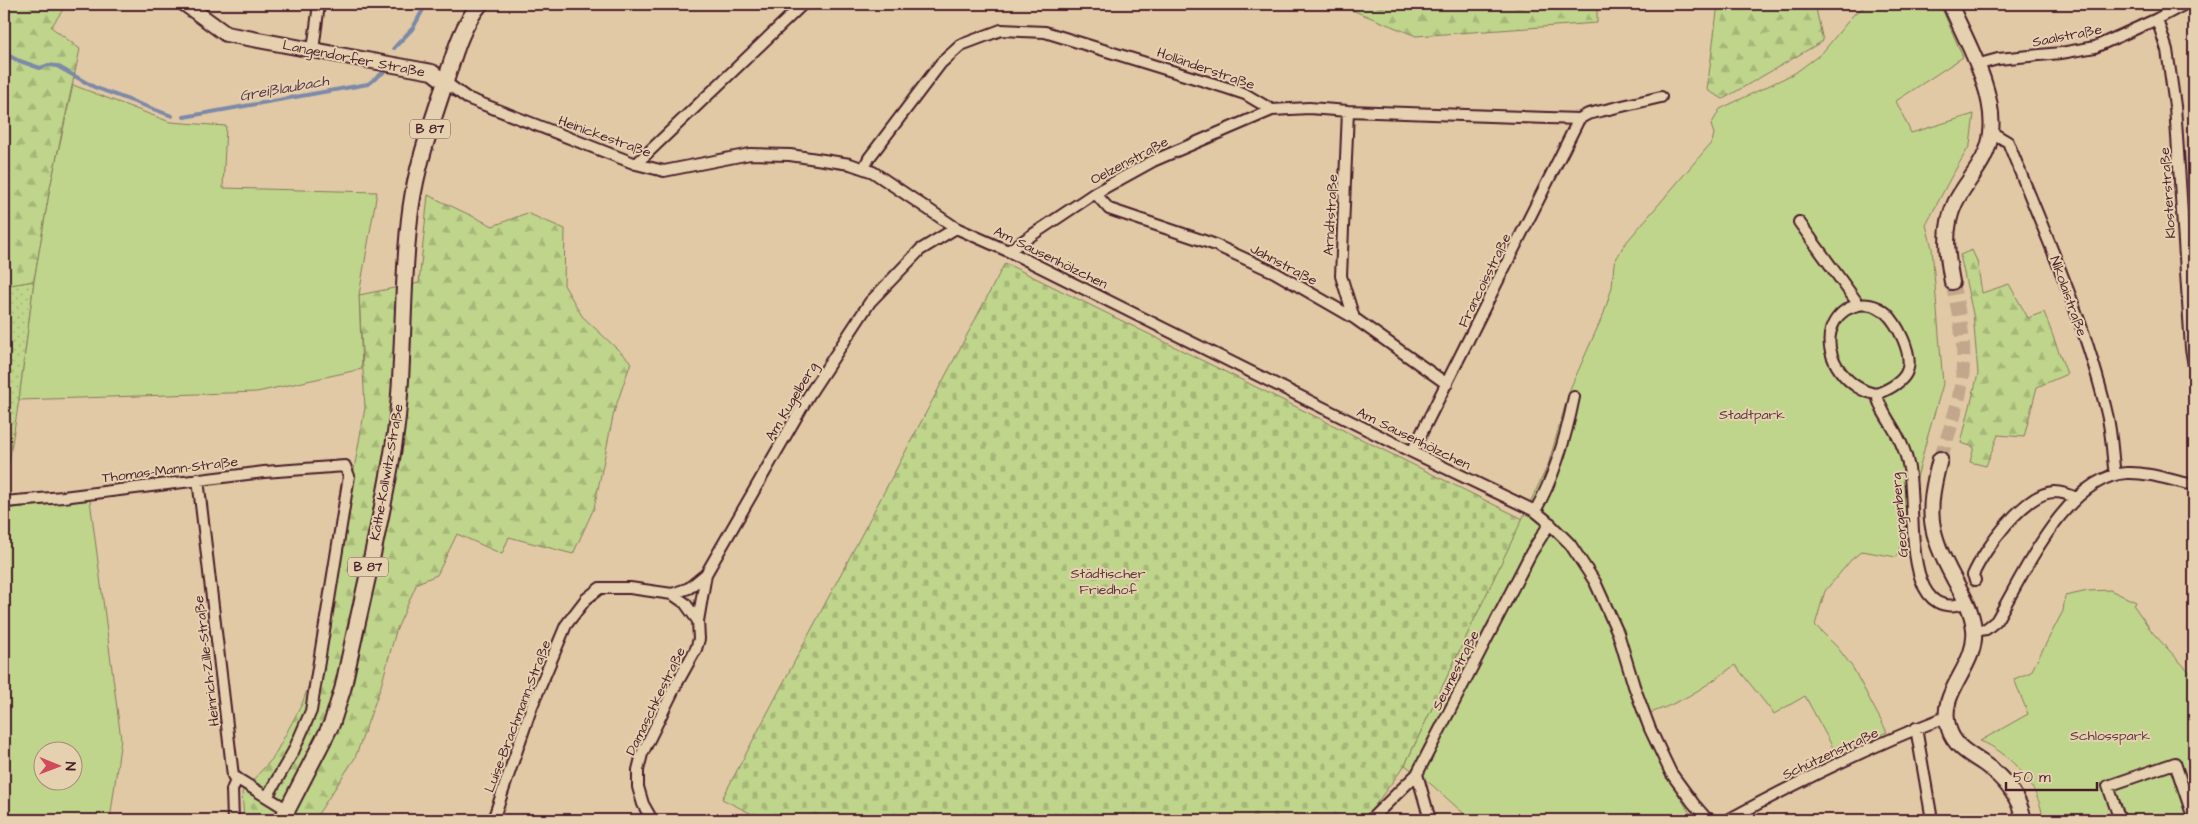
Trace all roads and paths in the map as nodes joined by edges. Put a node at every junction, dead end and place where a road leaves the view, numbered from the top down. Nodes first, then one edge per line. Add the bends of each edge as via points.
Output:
1 (185, 4) edge
2 (319, 4) edge
3 (480, 4) edge
4 (803, 4) edge
5 (1950, 4) edge
6 (2185, 4) edge
7 (2157, 19) junction
8 (313, 50) junction
9 (1976, 65) junction
10 (446, 82) junction
11 (1661, 97) dead end
12 (1272, 110) junction
13 (1348, 111) junction
14 (1579, 119) junction
15 (1991, 132) junction
16 (636, 164) junction
17 (864, 168) junction
18 (1095, 193) junction
19 (1799, 222) dead end
20 (956, 228) junction
21 (1008, 251) junction
22 (1952, 282) tunnel mouth
23 (1859, 304) junction
24 (1354, 318) junction
25 (2194, 366) edge
26 (1447, 384) junction
27 (1878, 394) junction
28 (1574, 397) dead end
29 (1412, 452) junction
30 (1940, 460) tunnel mouth
31 (2115, 475) junction
32 (198, 479) junction
33 (2194, 485) edge
34 (2076, 498) junction
35 (4, 502) edge
36 (1535, 511) junction
37 (1550, 523) junction
38 (706, 574) junction
39 (1975, 580) dead end
40 (672, 594) junction
41 (1967, 602) junction
42 (698, 621) junction
43 (1974, 631) junction
44 (1946, 717) junction
45 (1916, 728) junction
46 (1416, 774) junction
47 (237, 778) junction
48 (267, 797) junction
49 (285, 815) edge
50 (233, 820) edge
51 (493, 820) edge
52 (652, 820) edge
53 (1370, 820) edge
54 (1430, 820) edge
55 (1712, 820) edge
56 (1728, 820) edge
57 (1932, 820) edge
58 (2024, 820) edge
59 (2120, 820) edge
60 (2194, 820) edge

1 - 8 main road, Langendorfer Straße via 226,34
2 - 8 street
3 - 10 main road, B 87 via 463,32
4 - 16 street
5 - 9 main road
6 - 7 street, Saalstraße
7 - 9 street, Saalstraße via 2095,47 1998,59
7 - 25 street, Klosterstraße via 2167,50 2175,106
8 - 10 main road, Langendorfer Straße via 432,72
9 - 15 main road via 1990,103
10 - 16 street, Heinickestraße via 467,98
10 - 49 main road, Käthe-Kollwitz-Straße / B 87 via 413,195 394,444 343,688 332,723
11 - 14 street
12 - 13 street
12 - 17 street, Holländerstraße via 1245,94 1081,42 1045,32 1001,30 961,45 941,63
12 - 18 street, Oelzenstraße via 1153,160
13 - 14 street
13 - 24 street, Arndtstraße via 1341,276
14 - 26 street, Francoisstraße
15 - 22 main road via 1985,156 1955,204 1950,218 1947,247
15 - 31 street, Nikolaistraße via 2008,142 2059,268 2098,380 2109,425
16 - 17 street, Heinickestraße via 664,171 750,154 790,155
17 - 20 street, Heinickestraße
18 - 21 street, Oelzenstraße
18 - 24 street, Jahnstraße via 1109,209 1213,244 1274,272
19 - 23 street
20 - 21 street, Am Sausenhölzchen
20 - 38 street, Am Kugelberg via 920,250 870,302 808,395
21 - 29 street, Am Sausenhölzchen
23 - 27 street via 1839,316 1832,328 1830,349 1834,361 1848,378 1864,390
23 - 27 street via 1874,306 1887,313 1899,331 1910,360 1900,382
24 - 26 street, Jahnstraße
26 - 29 street, Francoisstraße
27 - 41 street, Georgenberg via 1878,402 1898,436 1908,464 1913,494 1915,550 1925,590 1932,600 1940,603 1955,606
28 - 36 street via 1566,434 1545,494
29 - 36 street, Am Sausenhölzchen
30 - 41 main road via 1931,500 1934,539
31 - 33 street via 2146,474
31 - 34 street via 2095,482
32 - 35 street, Thomas-Mann-Straße
32 - 47 street, Heinrich-Zille-Straße via 233,776
32 - 48 street, Thomas-Mann-Straße via 340,466 346,466 349,476 310,711 293,752
34 - 39 street via 2053,492 2027,505 1985,552 1973,575
34 - 43 street via 2037,548 1996,621
36 - 37 street, Am Sausenhölzchen
37 - 46 street, Seumestraße via 1531,553
37 - 55 street, Am Sausenhölzchen via 1570,544 1595,582 1618,633 1650,729 1672,772 1693,803 1706,818
38 - 40 street via 688,588
38 - 42 street, Am Kugelberg
40 - 42 street via 686,603
40 - 51 street, Luise-Brachmann-Straße via 600,588 586,599 566,625 532,706
41 - 43 main road
42 - 52 street, Damaschkestraße via 696,649 642,754 638,770 638,787
43 - 44 main road via 1969,660 1946,703
44 - 45 street, Schützenstraße
44 - 58 main road via 1957,744 1995,772 2008,786 2019,803
45 - 56 street, Schützenstraße via 1802,780
45 - 57 street
46 - 53 street, Seumestraße
46 - 54 street
47 - 48 street
47 - 50 street via 232,790
48 - 49 street
59 - 60 street via 2108,786 2175,763

